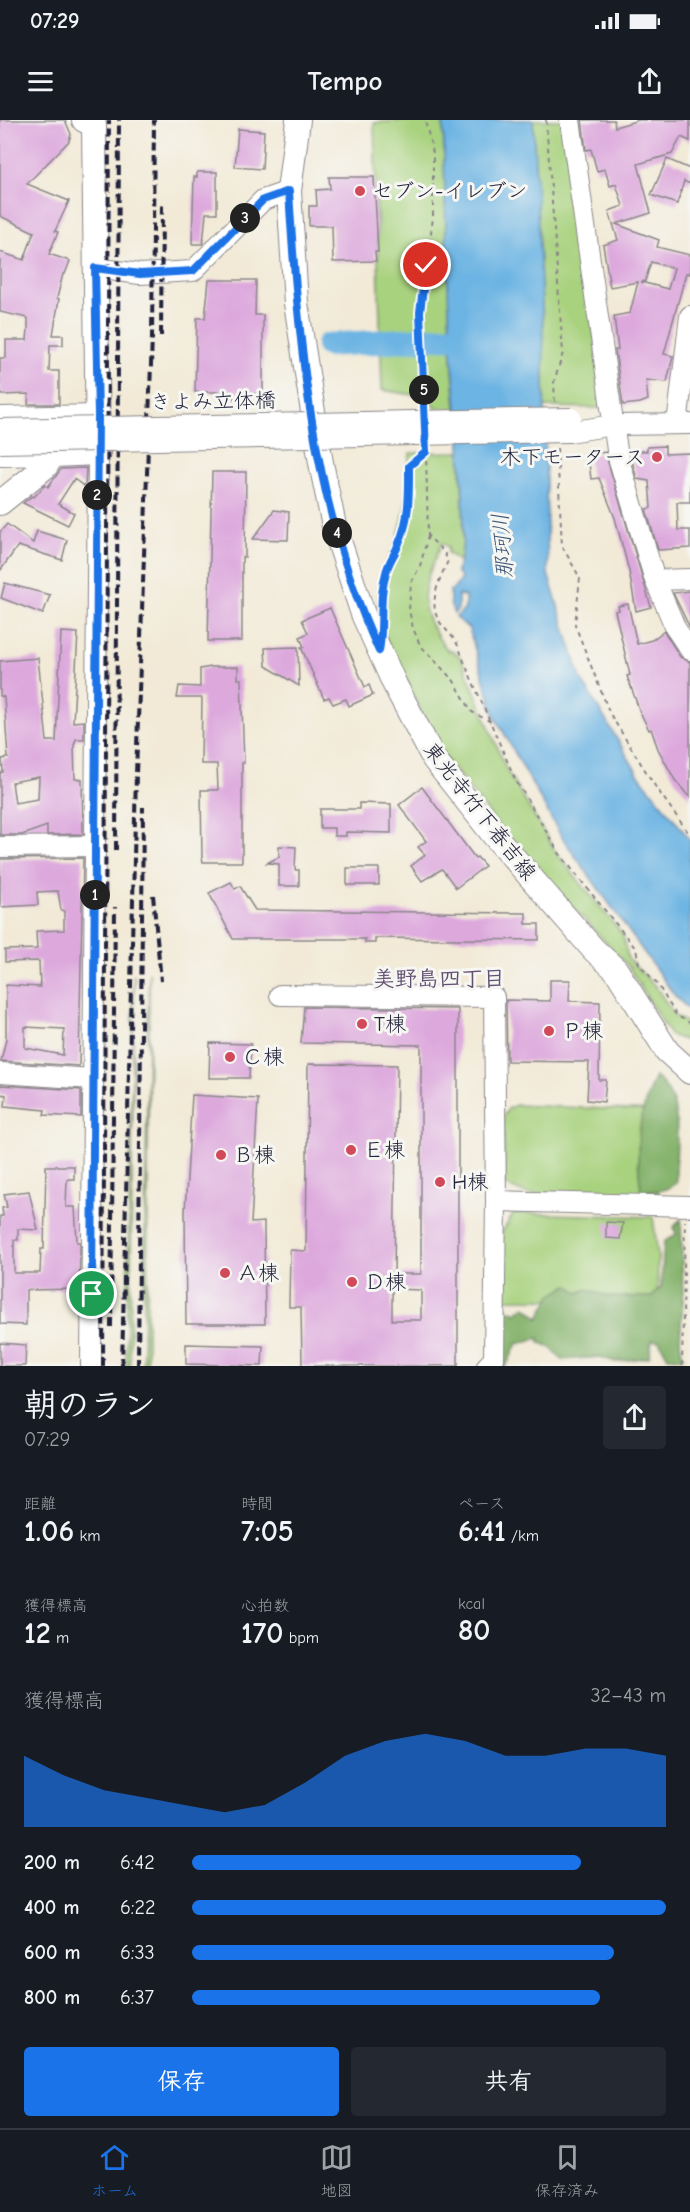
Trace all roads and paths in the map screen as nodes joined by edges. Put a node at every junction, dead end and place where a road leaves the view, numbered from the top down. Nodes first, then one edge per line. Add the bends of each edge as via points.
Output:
1 (298, 120) edge
2 (425, 120) edge
3 (546, 120) edge
4 (570, 120) edge
5 (90, 122) edge
6 (289, 191) junction
7 (95, 268) junction
8 (690, 320) edge
9 (555, 405) dead end
10 (424, 410) dead end
11 (98, 415) junction
12 (0, 417) edge
13 (683, 424) edge
14 (613, 425) junction
15 (0, 429) edge
16 (566, 430) junction
17 (0, 443) edge
18 (98, 453) junction
19 (53, 455) junction
20 (0, 456) edge
21 (0, 502) edge
22 (428, 536) junction
23 (690, 579) edge
24 (655, 580) junction
25 (379, 608) dead end
26 (690, 650) edge
27 (491, 722) junction
28 (690, 835) edge
29 (95, 846) junction
30 (0, 847) edge
31 (280, 995) dead end
32 (690, 1023) edge
33 (690, 1072) edge
34 (0, 1073) edge
35 (93, 1079) junction
36 (496, 1201) junction
37 (688, 1206) edge
38 (91, 1366) edge
39 (487, 1366) edge
40 (682, 1366) edge

1 - 6 main road, 東光寺竹下春吉線
2 - 10 path via 433,153 433,218 420,312
3 - 9 path via 563,353 554,382
4 - 14 street
5 - 7 main road
6 - 7 street via 263,200 193,271 140,274
6 - 33 main road, 東光寺竹下春吉線 via 296,303 334,526 363,614 395,685 434,759 493,834 616,970 667,1051
7 - 11 main road
8 - 13 street
11 - 12 street
11 - 18 main road
13 - 14 street
14 - 16 street
14 - 24 street via 618,456
15 - 16 street, きよみ立体橋, bridge
16 - 17 street, きよみ立体橋, bridge
16 - 28 path via 562,546 580,578 575,624 610,714
18 - 19 main road
18 - 29 street
19 - 20 street
19 - 21 main road via 45,467
22 - 25 path via 426,452 409,466 409,510 400,543 386,571
22 - 27 path via 448,561 436,585 435,610 440,623 458,641
22 - 27 path via 411,583 409,610 413,628 420,645 454,681 472,712
23 - 24 street
24 - 26 street via 676,629
27 - 32 path via 515,779 559,853 636,949 639,964 658,985 676,1016
29 - 30 street
29 - 35 street
31 - 36 street via 494,997
34 - 35 street
35 - 38 street
36 - 37 street
36 - 39 street via 494,1359
37 - 40 path

